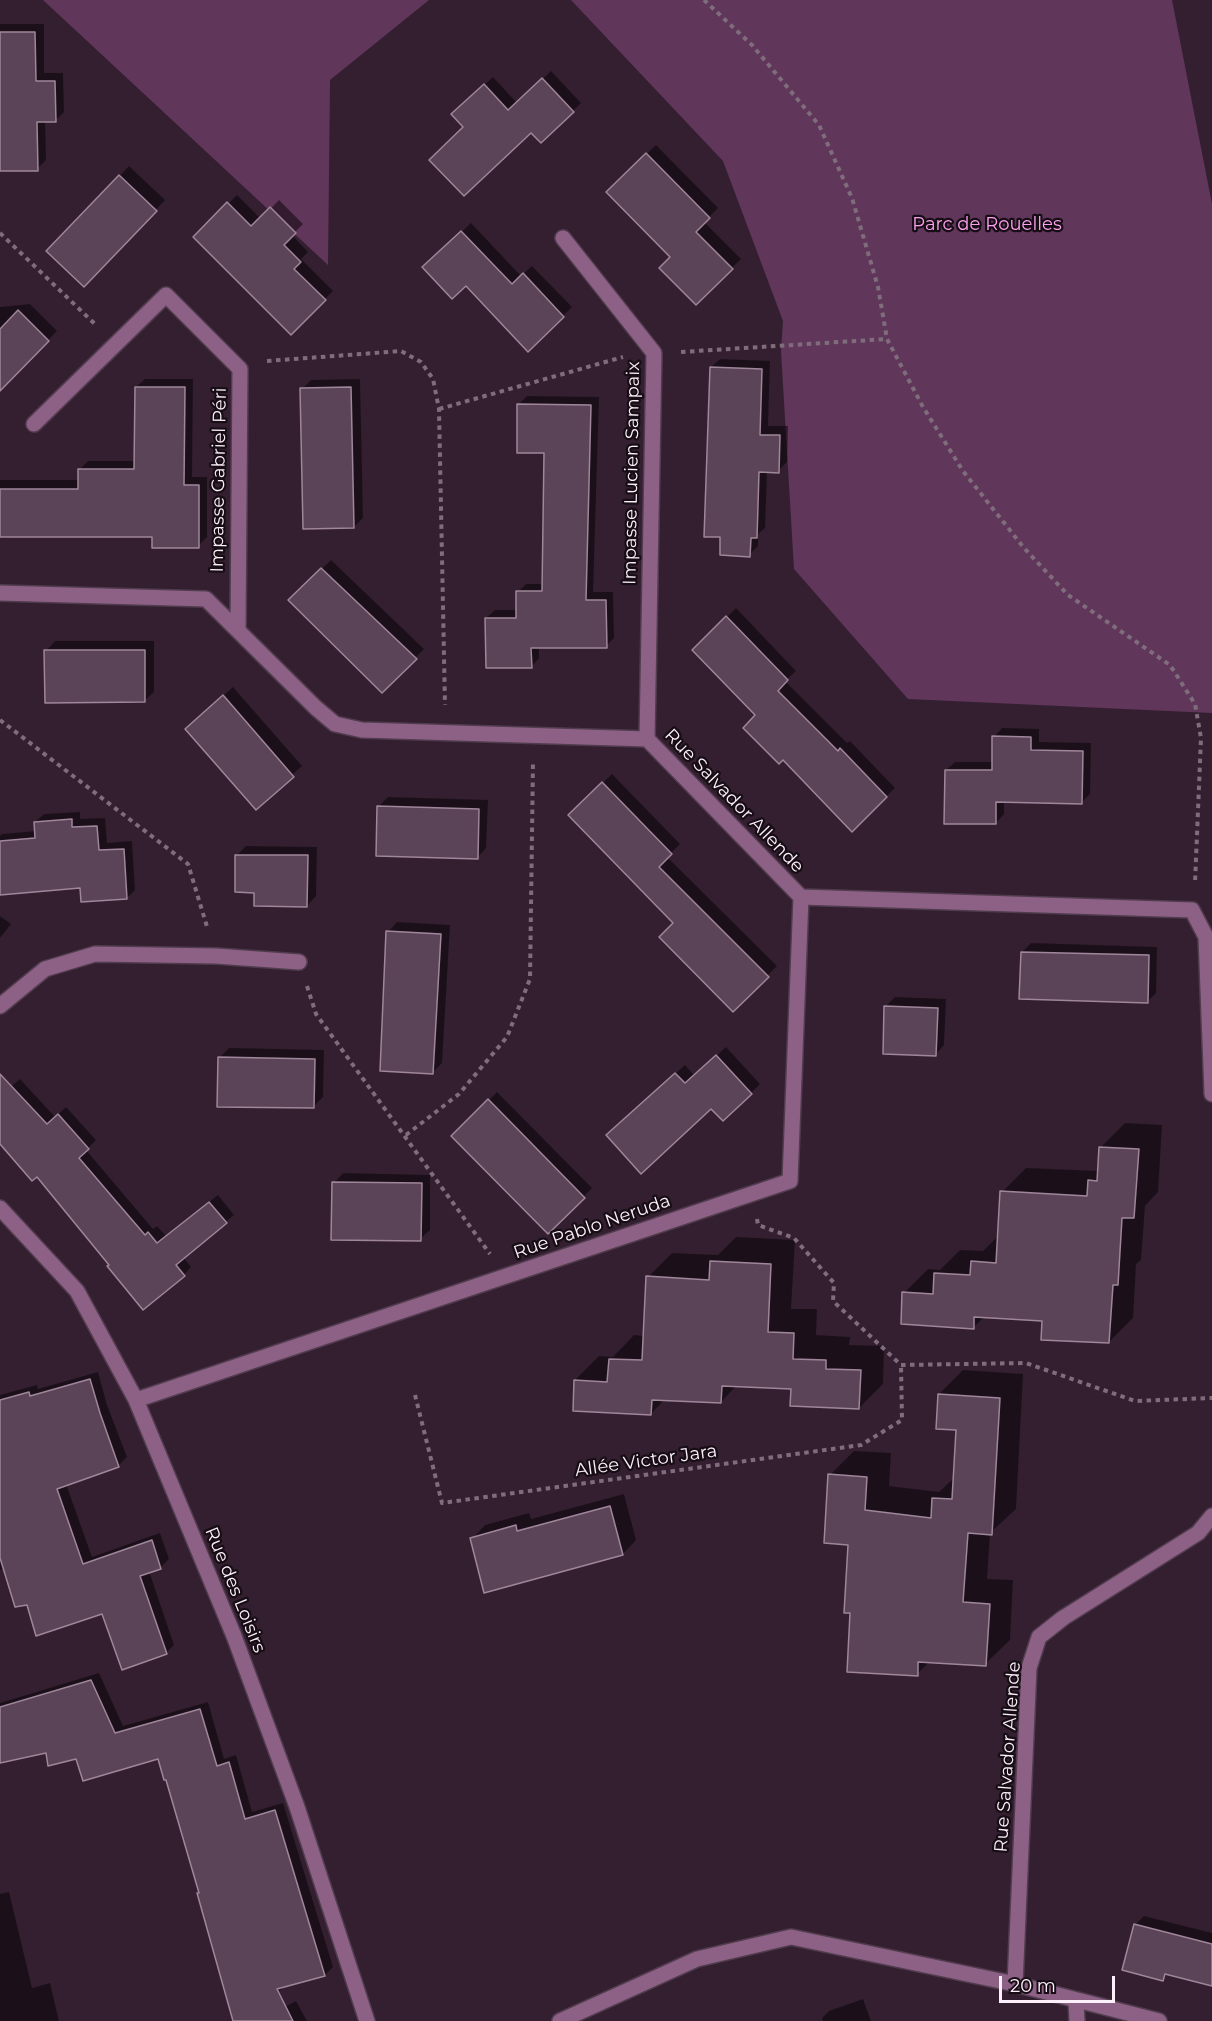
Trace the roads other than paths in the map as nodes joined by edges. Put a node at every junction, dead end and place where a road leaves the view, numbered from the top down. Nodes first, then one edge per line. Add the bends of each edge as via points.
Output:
1 (563, 238) dead end
2 (34, 424) dead end
3 (0, 593) edge
4 (238, 629) junction
5 (647, 739) junction
6 (801, 897) junction
7 (299, 962) road end
8 (0, 1006) edge
9 (1212, 1094) edge
10 (0, 1208) edge
11 (136, 1400) junction
12 (1212, 1516) edge
13 (1016, 1984) junction
14 (1076, 2001) junction
15 (367, 2021) edge
16 (560, 2021) edge
17 (1077, 2021) edge
18 (1159, 2021) edge

1 - 5 street, Impasse Lucien Sampaix via 654,353
2 - 4 street, Impasse Gabriel Péri via 166,295 240,369
3 - 4 street, Rue Salvador Allende via 206,598
4 - 5 street, Rue Salvador Allende via 335,724 362,730
5 - 6 street, Rue Salvador Allende
6 - 9 street, Rue Salvador Allende via 1192,910 1206,937
6 - 11 street, Rue Pablo Neruda via 790,1181
7 - 8 street via 96,954 45,969
10 - 11 street, Rue des Loisirs via 77,1291
11 - 15 street, Rue des Loisirs via 254,1689
12 - 13 street, Rue Salvador Allende via 1198,1533 1039,1637 1029,1668
13 - 14 street
13 - 16 street via 791,1937 697,1959
14 - 17 street
14 - 18 street

